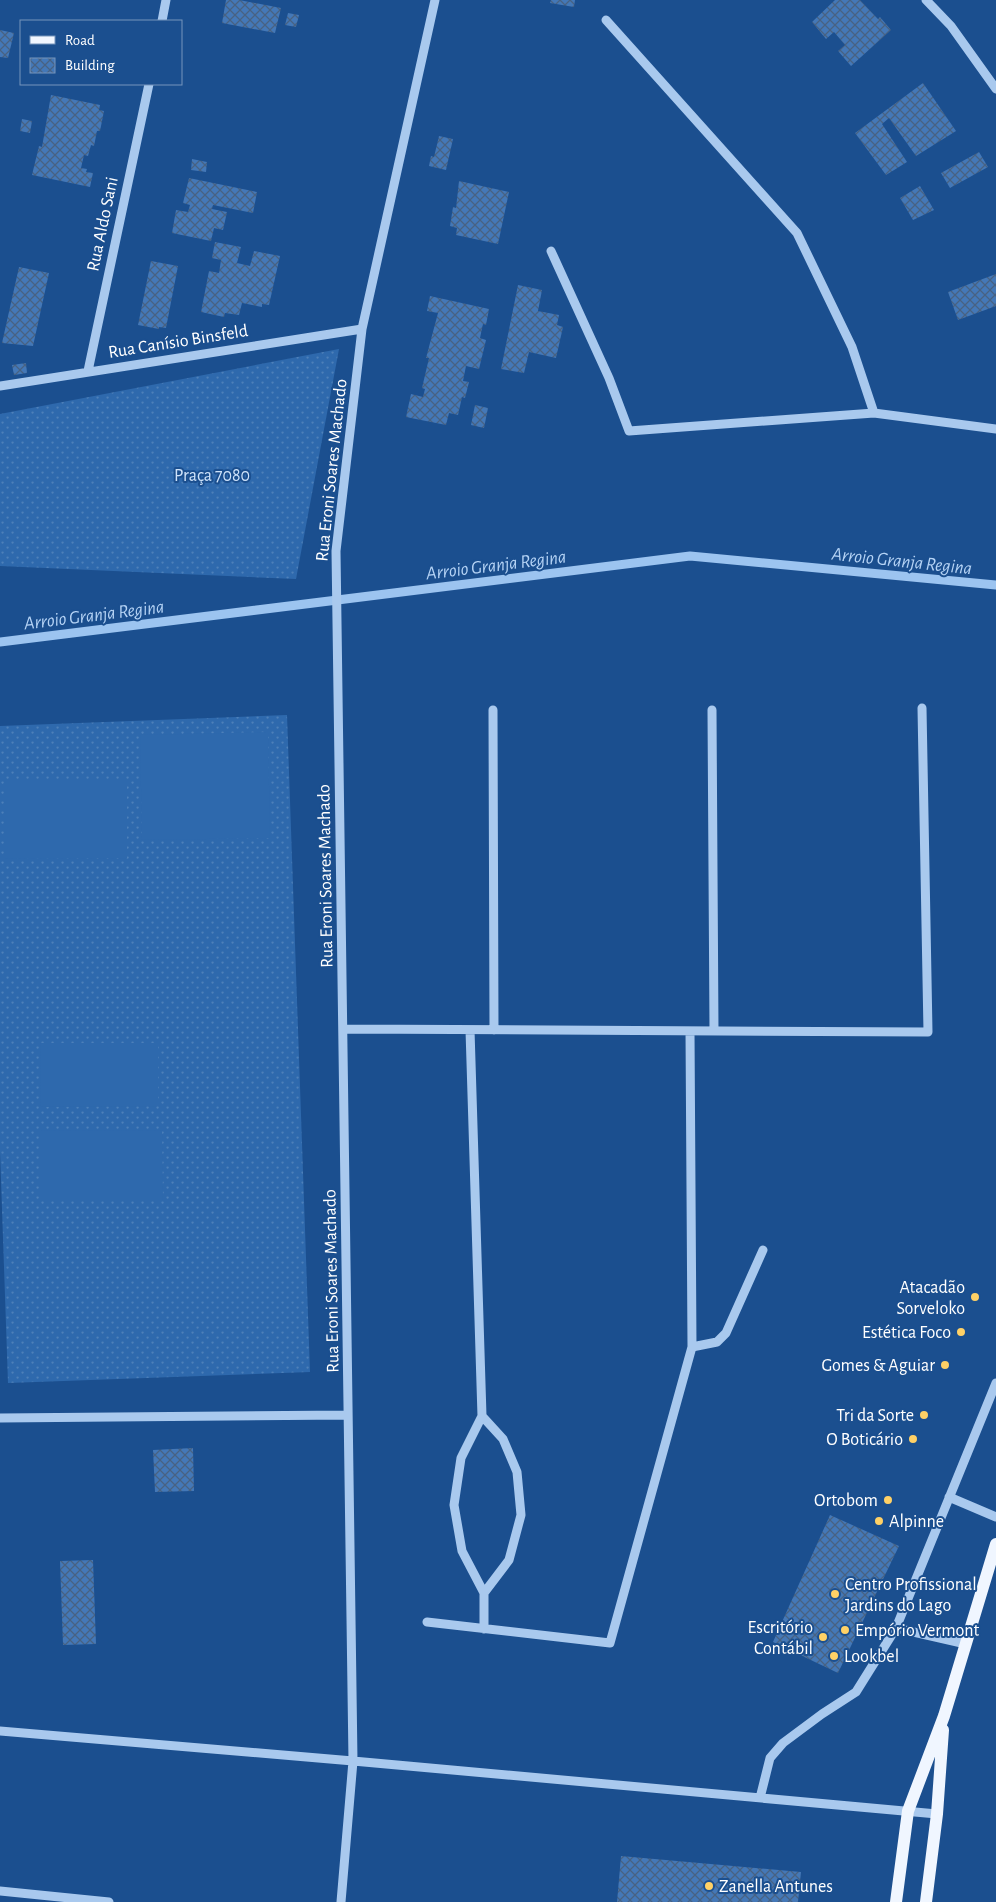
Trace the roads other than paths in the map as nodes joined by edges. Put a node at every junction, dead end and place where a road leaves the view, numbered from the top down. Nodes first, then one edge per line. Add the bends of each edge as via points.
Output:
1 (166, 0) edge
2 (435, 0) edge
3 (926, 0) edge
4 (162, 20) edge
5 (606, 20) dead end
6 (993, 78) edge
7 (149, 85) edge
8 (996, 89) edge
9 (551, 251) dead end
10 (362, 329) junction
11 (88, 371) junction
12 (0, 386) edge
13 (874, 413) junction
14 (996, 429) edge
15 (922, 708) dead end
16 (493, 710) dead end
17 (712, 710) dead end
18 (344, 1029) junction
19 (470, 1030) junction
20 (494, 1030) junction
21 (690, 1031) junction
22 (714, 1031) junction
23 (763, 1250) dead end
24 (692, 1347) junction
25 (996, 1383) edge
26 (993, 1400) edge
27 (348, 1415) junction
28 (482, 1416) junction
29 (0, 1418) edge
30 (949, 1497) junction
31 (996, 1516) edge
32 (996, 1544) edge
33 (484, 1593) junction
34 (427, 1622) dead end
35 (896, 1628) junction
36 (484, 1629) junction
37 (966, 1644) junction
38 (944, 1716) junction
39 (0, 1731) edge
40 (353, 1761) junction
41 (760, 1798) junction
42 (908, 1811) junction
43 (937, 1814) junction
44 (0, 1891) edge
45 (109, 1902) edge
46 (341, 1902) edge
47 (896, 1902) edge
48 (926, 1902) edge

1 - 4 street
2 - 10 street, Rua Eroni Soares Machado
3 - 6 street
5 - 13 street via 797,233 852,347
6 - 8 street
7 - 11 street, Rua Aldo Sani
9 - 13 street via 609,378 629,431
10 - 11 street, Rua Canísio Binsfeld
10 - 18 street, Rua Eroni Soares Machado via 336,551
11 - 12 street, Rua Canísio Binsfeld
13 - 14 street
15 - 22 street via 928,1032
16 - 20 street
17 - 22 street
18 - 19 street
18 - 27 street, Rua Eroni Soares Machado
19 - 20 street
19 - 28 street
20 - 21 street
21 - 22 street
21 - 24 street
23 - 24 street via 726,1333 718,1342
24 - 36 street via 610,1643
25 - 26 street
26 - 30 street
27 - 29 street
27 - 40 street, Rua Eroni Soares Machado
28 - 33 street via 461,1458 454,1505 462,1551
28 - 33 street via 503,1439 518,1472 521,1515 509,1560
30 - 31 street
30 - 35 street
32 - 37 main road
33 - 36 street
34 - 36 street
35 - 37 street
35 - 41 street via 856,1692 783,1743 770,1758
37 - 38 main road
38 - 42 main road
38 - 43 main road
39 - 40 street
40 - 41 street
40 - 46 street, Rua Eroni Soares Machado
41 - 42 street
42 - 43 street
42 - 47 main road
43 - 48 main road
44 - 45 street

